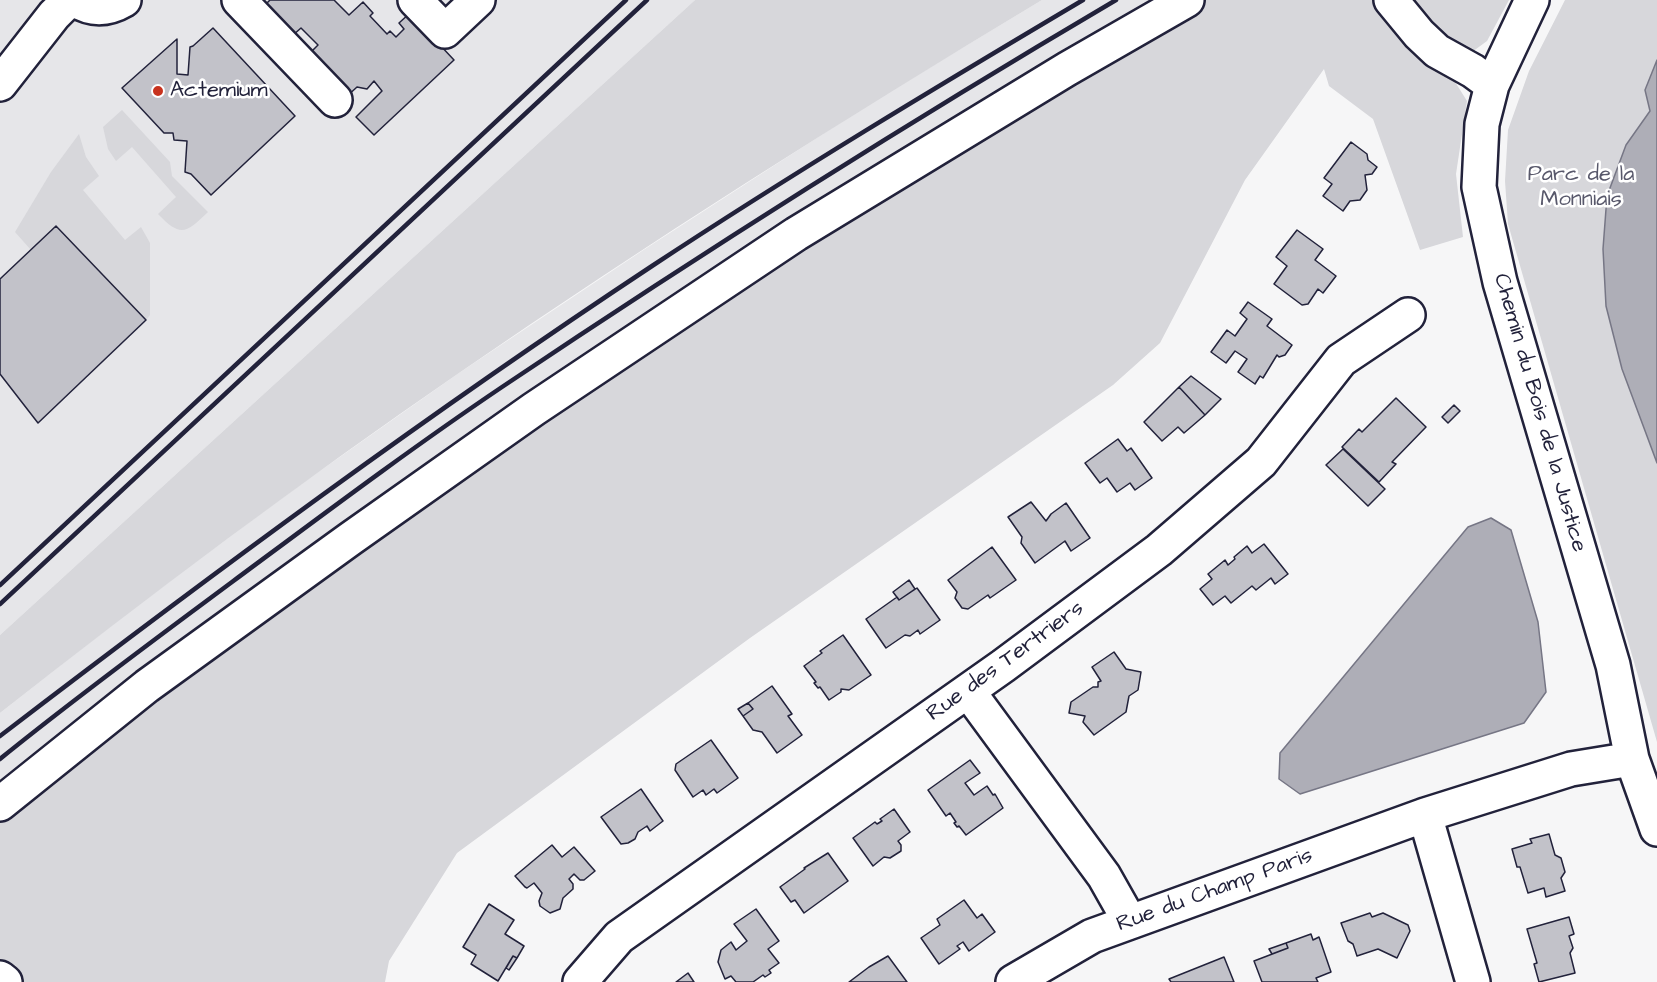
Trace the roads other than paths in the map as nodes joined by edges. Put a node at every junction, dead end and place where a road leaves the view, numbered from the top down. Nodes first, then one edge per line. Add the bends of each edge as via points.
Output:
1 (69, 0) edge
2 (75, 0) edge
3 (124, 0) edge
4 (239, 0) edge
5 (415, 0) edge
6 (478, 0) edge
7 (1187, 0) edge
8 (1391, 0) edge
9 (1532, 0) edge
10 (0, 84) edge
11 (1492, 85) junction
12 (334, 100) dead end
13 (1408, 315) dead end
14 (968, 691) junction
15 (1632, 759) junction
16 (0, 804) edge
17 (1425, 815) junction
18 (1657, 828) edge
19 (1130, 922) junction
20 (0, 978) edge
21 (5, 982) edge
22 (580, 982) edge
23 (1013, 982) edge
24 (1473, 982) edge

1 - 10 street
2 - 3 street via 98,8 112,7
4 - 12 street
5 - 6 street via 445,31
7 - 16 street via 796,234 534,409 147,686
8 - 11 street via 1437,51
9 - 11 street, Chemin du Bois de la Justice
11 - 15 street, Chemin du Bois de la Justice via 1480,151 1479,187 1486,223 1614,665
13 - 14 street, Rue des Tertriers via 1341,360 1261,462 1159,550
14 - 19 street via 1104,876
14 - 22 street, Rue des Tertriers via 619,937
15 - 17 street, Rue du Champ Paris via 1571,769
15 - 18 street, Chemin du Bois de la Justice
17 - 19 street, Rue du Champ Paris
17 - 24 street
19 - 23 street, Rue du Champ Paris via 1092,936
20 - 21 street

